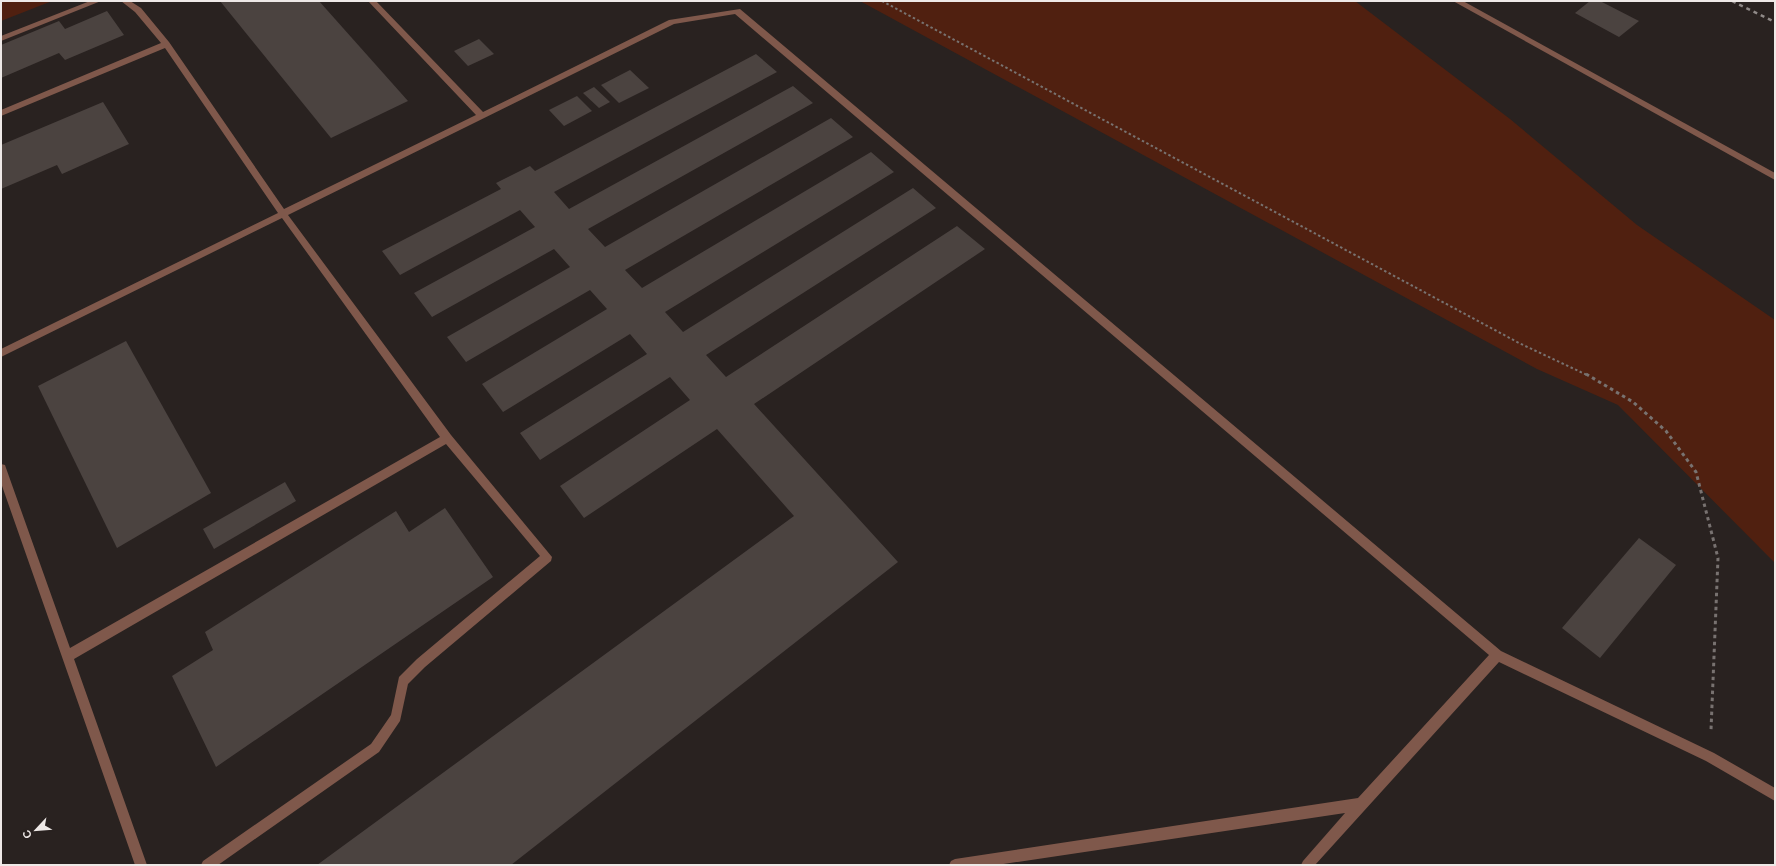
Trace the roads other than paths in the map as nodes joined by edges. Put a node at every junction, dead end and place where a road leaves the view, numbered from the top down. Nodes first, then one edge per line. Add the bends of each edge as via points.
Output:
1 (97, 1) edge
2 (125, 1) edge
3 (372, 1) edge
4 (1457, 1) edge
5 (1, 39) edge
6 (166, 44) junction
7 (1, 113) edge
8 (482, 116) junction
9 (1775, 177) edge
10 (284, 214) junction
11 (1, 353) edge
12 (447, 438) junction
13 (1, 468) edge
14 (1497, 655) junction
15 (68, 656) junction
16 (1775, 795) edge
17 (1361, 804) junction
18 (141, 865) edge
19 (207, 865) edge
20 (955, 865) edge
21 (1306, 865) edge

1 - 5 lane
2 - 6 lane via 138,10
3 - 8 lane
4 - 9 lane
6 - 7 lane
6 - 10 lane
8 - 10 lane
8 - 14 lane via 672,22 737,11
10 - 11 lane
10 - 12 lane
12 - 15 lane
12 - 19 lane via 548,557 421,663 403,682 396,717 375,748
13 - 15 lane
14 - 16 lane via 1710,756
14 - 17 lane
15 - 18 lane
17 - 20 lane
17 - 21 lane

